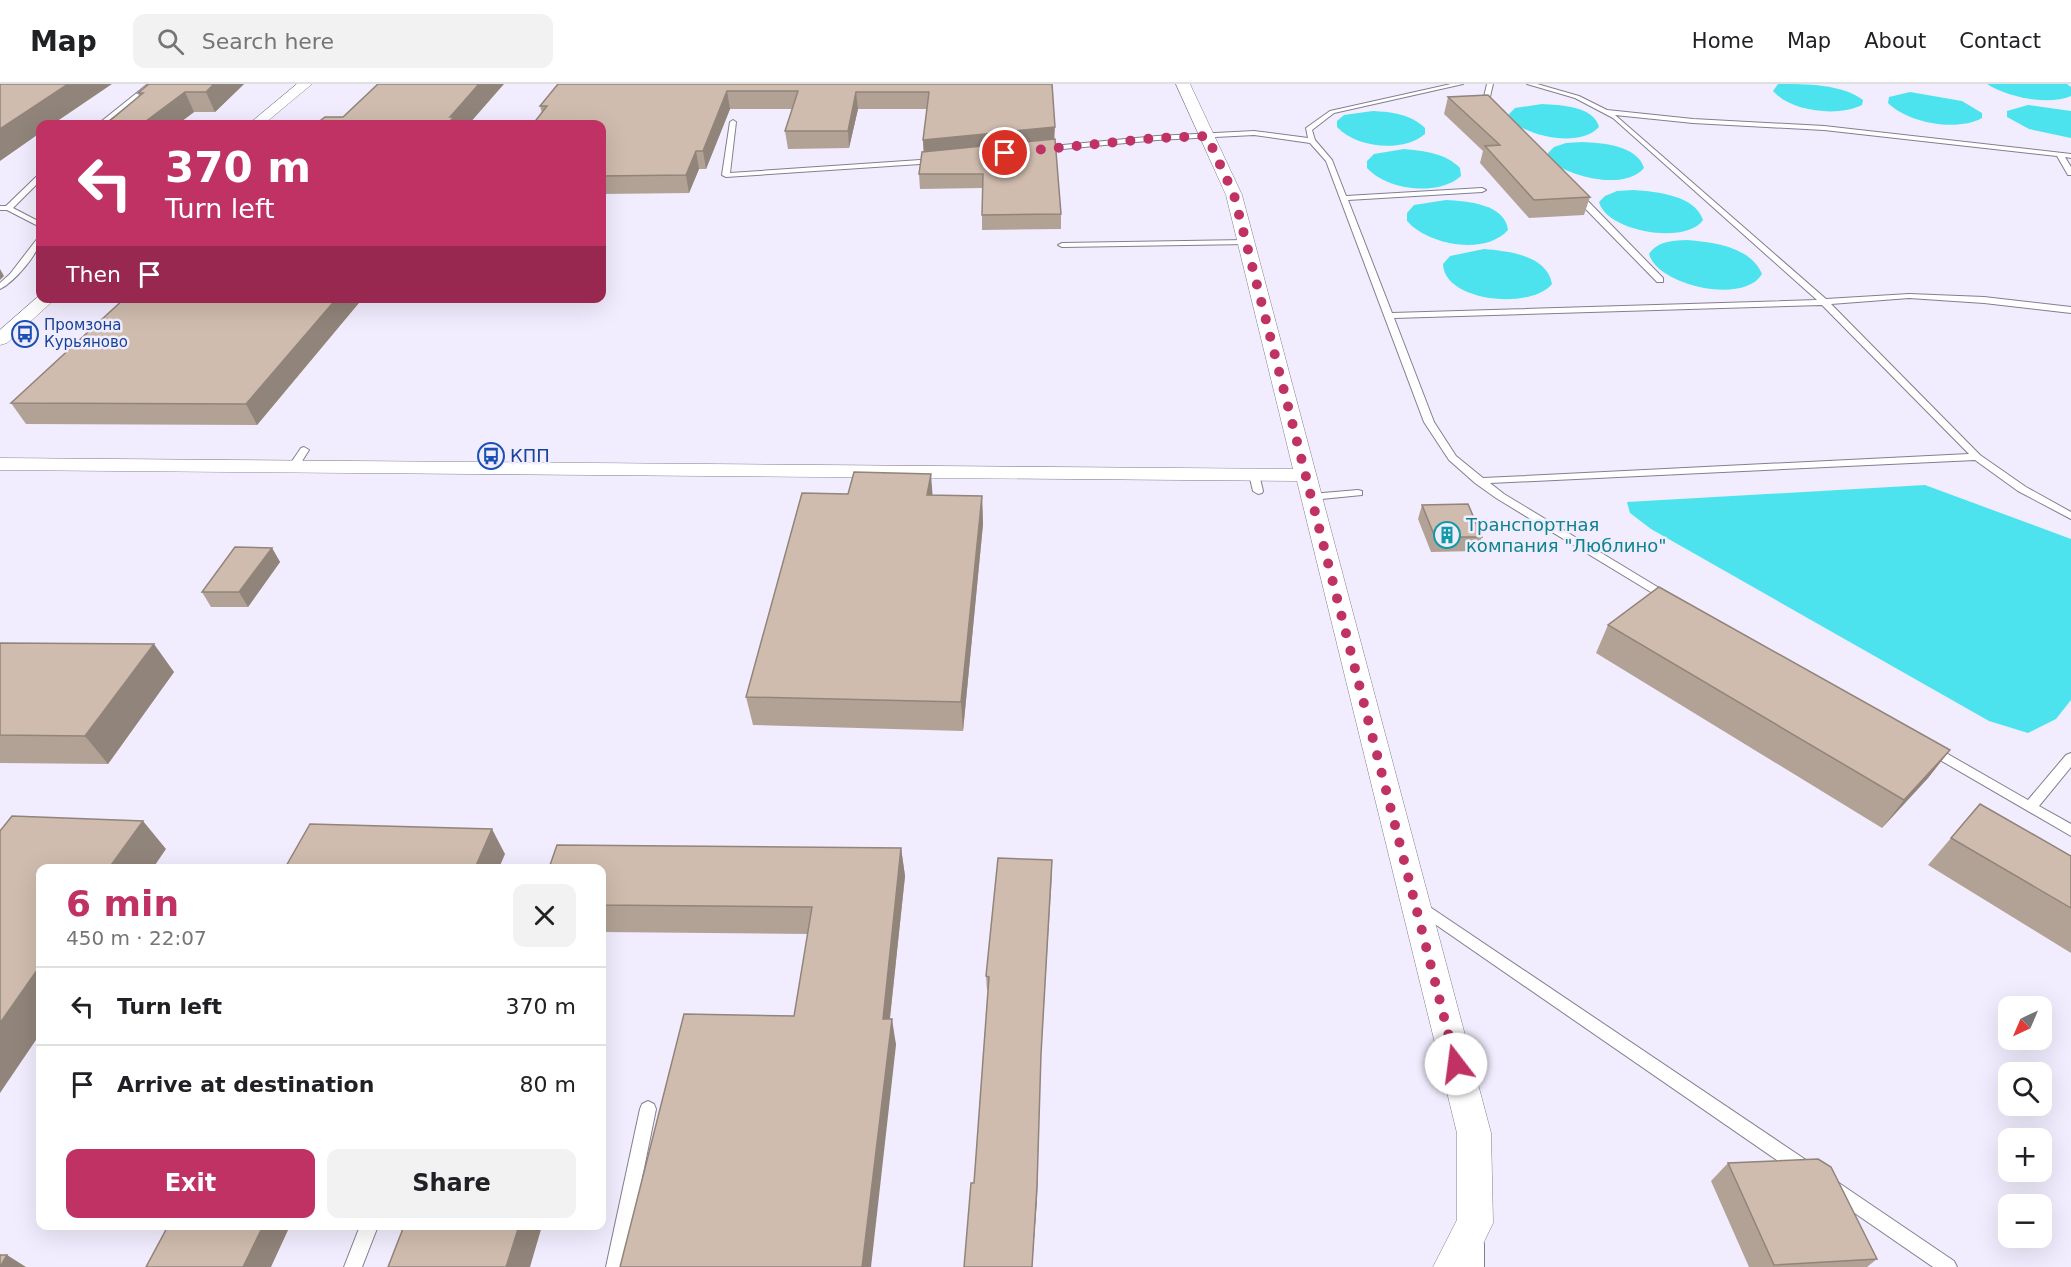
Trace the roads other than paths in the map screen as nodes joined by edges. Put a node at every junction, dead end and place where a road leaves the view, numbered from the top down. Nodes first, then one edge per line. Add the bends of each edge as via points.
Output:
1 (152, 84) edge
2 (305, 84) edge
3 (1183, 84) edge
4 (1460, 84) edge
5 (1490, 84) edge
6 (1530, 84) edge
7 (1494, 110) edge
8 (1605, 112) junction
9 (106, 120) edge
10 (261, 120) edge
11 (733, 122) dead end
12 (1207, 136) junction
13 (1312, 141) junction
14 (1028, 150) edge
15 (2059, 154) junction
16 (2071, 156) edge
17 (948, 159) edge
18 (2071, 173) edge
19 (36, 181) edge
20 (1569, 186) edge
21 (1482, 190) dead end
22 (1343, 198) junction
23 (4, 208) edge
24 (36, 223) edge
25 (1246, 242) junction
26 (1062, 244) dead end
27 (36, 246) edge
28 (1660, 280) dead end
29 (0, 288) edge
30 (1824, 302) junction
31 (42, 303) edge
32 (2071, 310) edge
33 (1389, 316) junction
34 (0, 339) edge
35 (1977, 458) junction
36 (0, 464) edge
37 (1479, 481) junction
38 (1308, 486) junction
39 (1358, 493) dead end
40 (2071, 516) edge
41 (1674, 600) edge
42 (1918, 742) edge
43 (2071, 758) edge
44 (2030, 807) junction
45 (2071, 831) edge
46 (1414, 902) junction
47 (648, 1109) dead end
48 (1475, 1223) junction
49 (367, 1230) edge
50 (353, 1267) edge
51 (615, 1267) edge
52 (1452, 1267) edge
53 (1462, 1267) edge
54 (1475, 1267) edge
55 (1948, 1267) edge

1 - 9 lane
2 - 10 street
3 - 12 street
4 - 13 lane via 1332,112 1308,129
5 - 7 lane via 1486,102
6 - 8 lane via 1577,97
8 - 15 lane via 1824,128
8 - 30 lane
11 - 17 lane via 726,175
12 - 13 lane via 1254,133
12 - 14 lane
12 - 25 street via 1234,195
13 - 22 lane via 1329,160
15 - 16 lane
15 - 18 lane
19 - 23 lane
20 - 28 lane
21 - 22 lane
22 - 33 lane
23 - 24 lane
25 - 26 lane
25 - 38 street
27 - 29 lane
30 - 32 lane via 1909,296
30 - 33 lane
30 - 35 lane
31 - 34 street
33 - 37 lane via 1429,422 1452,458
35 - 37 lane
35 - 40 lane
36 - 38 street via 298,458
37 - 41 lane via 1542,523
38 - 39 lane
38 - 46 street
42 - 44 lane
43 - 44 lane
44 - 45 lane
46 - 48 street via 1474,1133
46 - 55 lane
47 - 51 lane
48 - 52 street
48 - 53 lane
48 - 54 lane
49 - 50 lane

